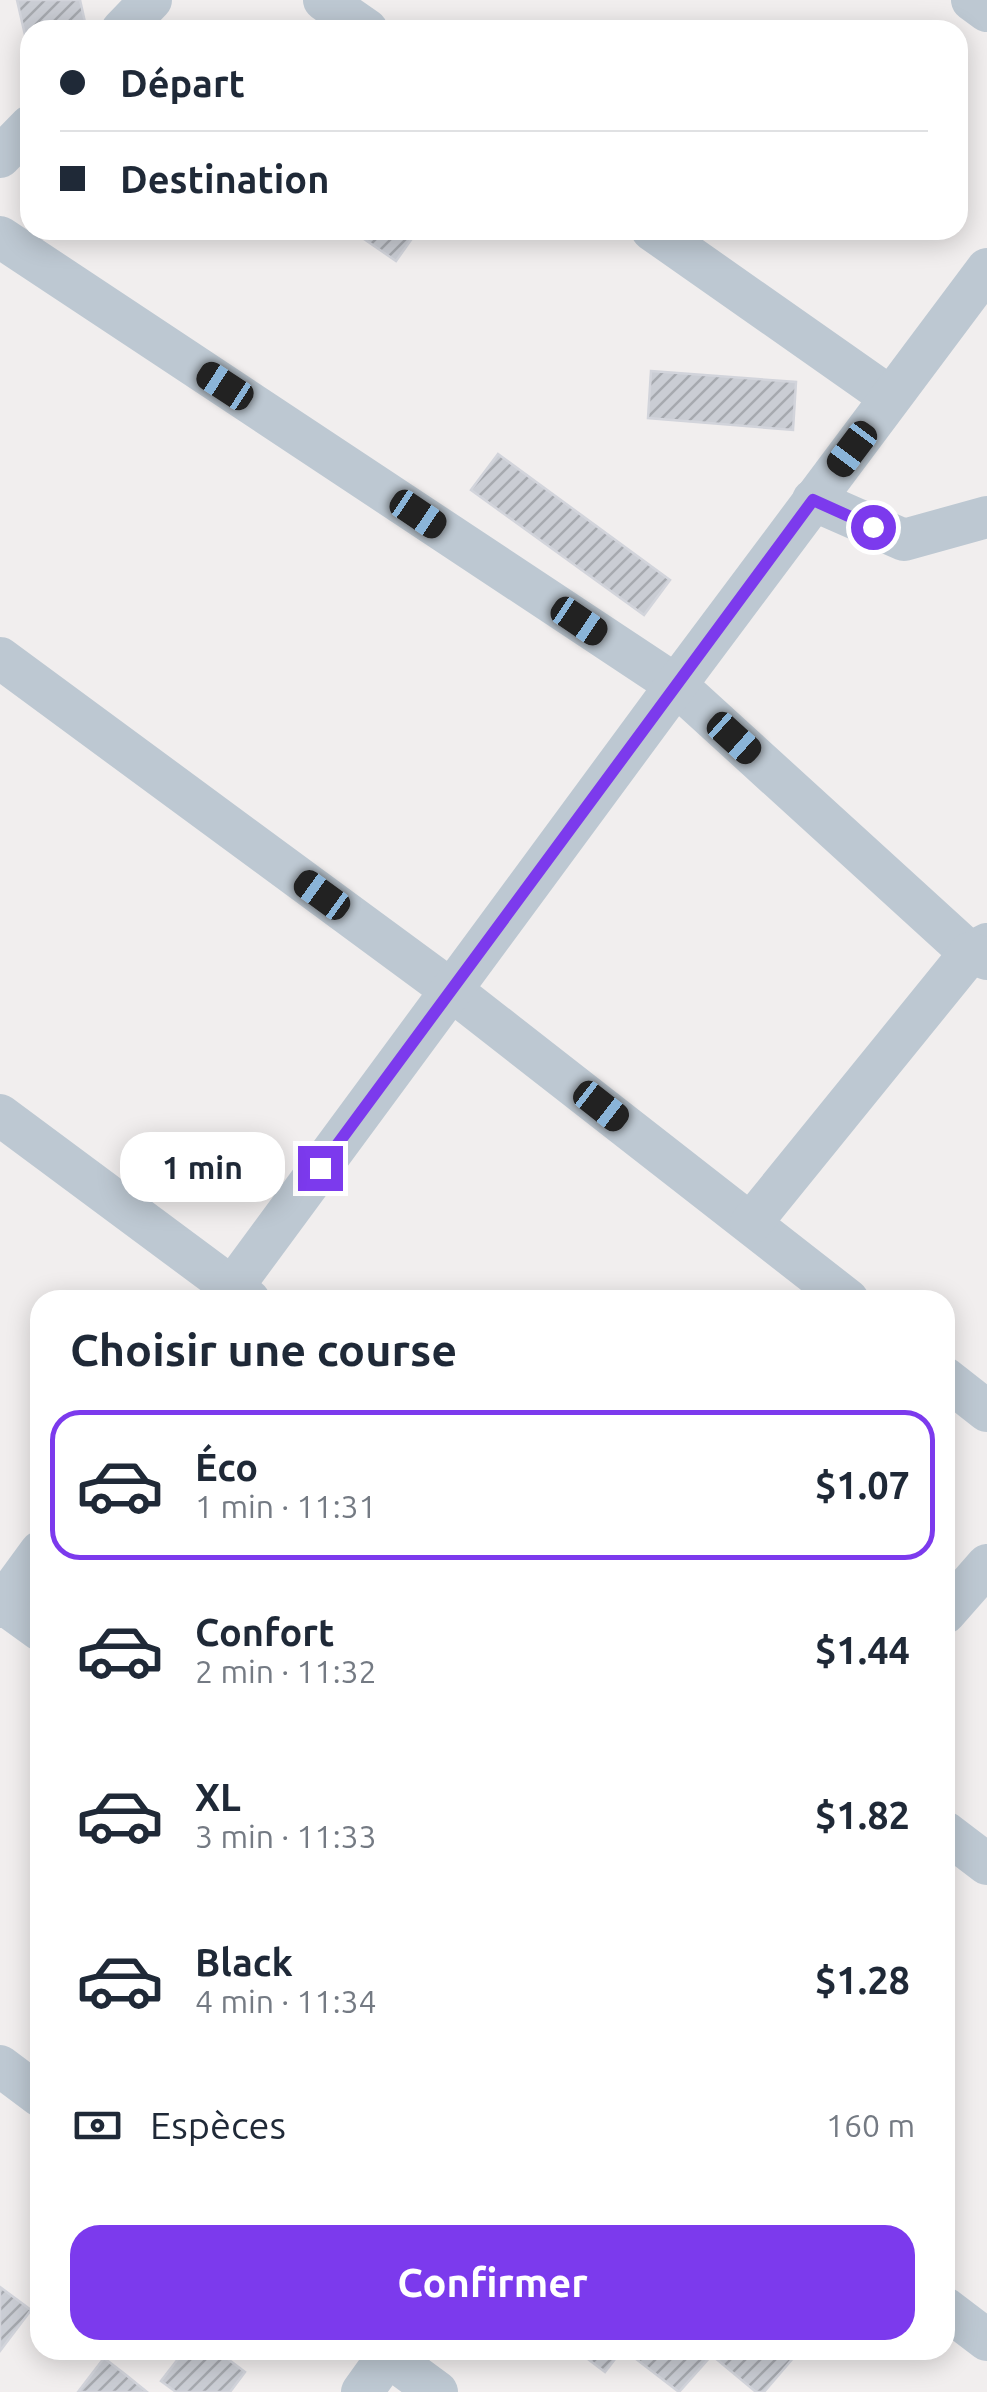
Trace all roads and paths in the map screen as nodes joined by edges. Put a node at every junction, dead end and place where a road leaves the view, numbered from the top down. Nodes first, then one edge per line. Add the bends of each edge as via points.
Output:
1 (151, 0) edge
2 (324, 0) edge
3 (972, 0) edge
4 (987, 11) edge
5 (132, 20) edge
6 (353, 20) edge
7 (20, 137) edge
8 (0, 158) edge
9 (0, 237) edge
10 (666, 240) edge
11 (987, 269) edge
12 (890, 398) junction
13 (813, 500) junction
14 (987, 517) edge
15 (0, 658) edge
16 (676, 684) junction
17 (981, 952) edge
18 (451, 990) junction
19 (0, 1114) edge
20 (751, 1223) junction
21 (227, 1290) edge
22 (239, 1290) edge
23 (835, 1290) edge
24 (955, 1386) edge
25 (987, 1411) edge
26 (30, 1565) edge
27 (987, 1565) edge
28 (955, 1602) edge
29 (1, 1604) edge
30 (30, 1623) edge
31 (955, 1840) edge
32 (987, 1864) edge
33 (0, 2066) edge
34 (30, 2088) edge
35 (955, 2316) edge
36 (987, 2340) edge
37 (382, 2360) edge
38 (397, 2360) edge
39 (362, 2392) edge
40 (437, 2392) edge

1 - 5 street
2 - 6 street
3 - 4 street
7 - 8 street
9 - 16 street
10 - 12 street
11 - 12 street
12 - 13 street
13 - 14 street via 904,540
13 - 16 street
15 - 18 street
16 - 17 street
16 - 18 street
17 - 20 street
18 - 20 street
18 - 22 street
19 - 21 street
20 - 23 street
24 - 25 street
26 - 29 street
27 - 28 street
29 - 30 street
31 - 32 street
33 - 34 street
35 - 36 street
37 - 39 street
38 - 40 street

